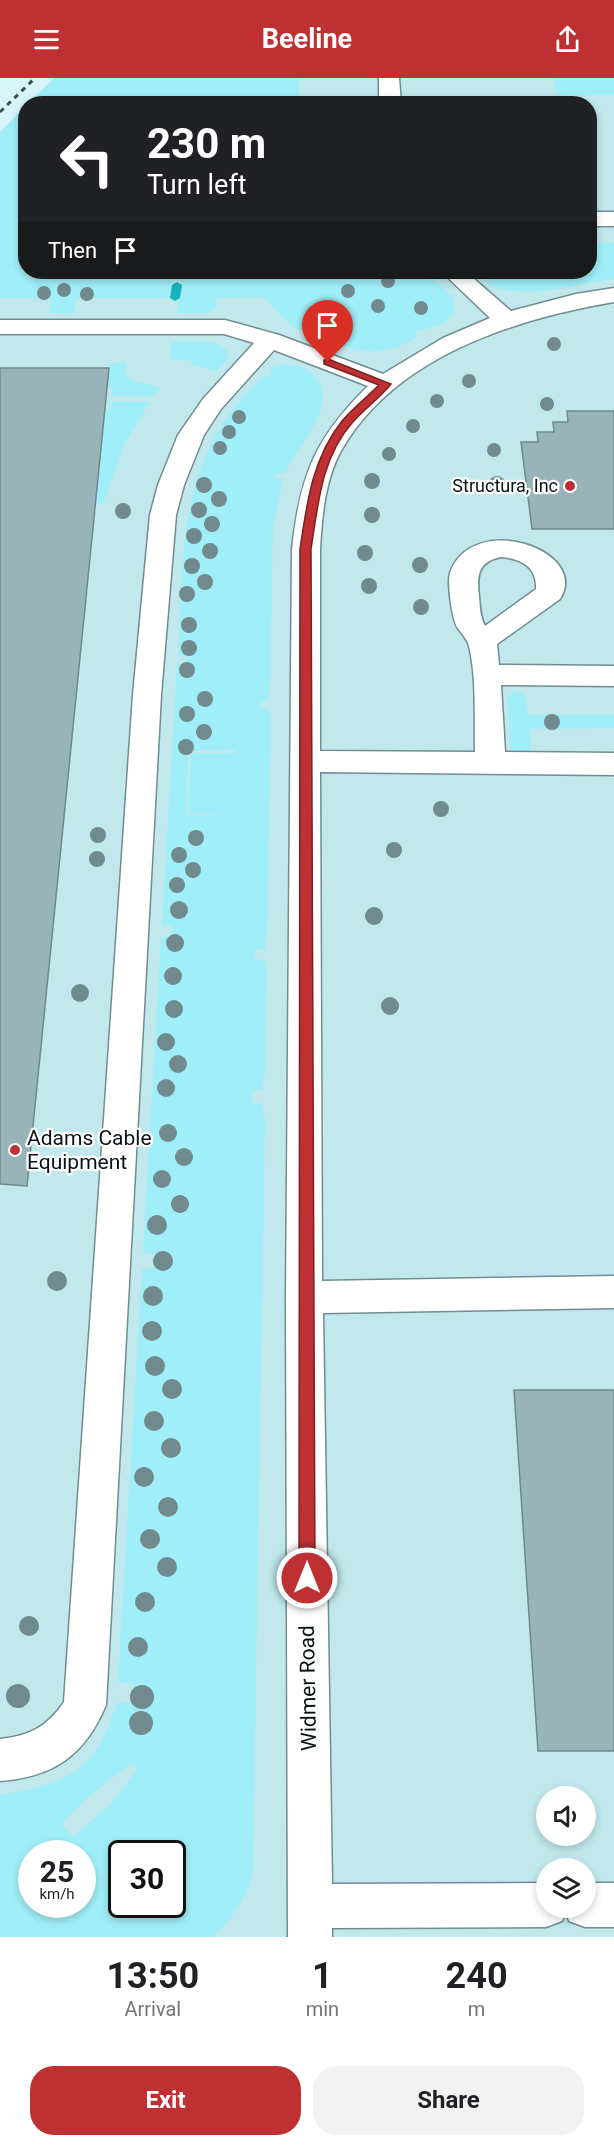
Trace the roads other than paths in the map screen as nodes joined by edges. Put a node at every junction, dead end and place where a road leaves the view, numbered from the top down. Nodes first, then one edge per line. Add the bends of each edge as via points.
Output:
1 (389, 79) edge
2 (390, 96) edge
3 (597, 219) edge
4 (614, 219) edge
5 (461, 279) edge
6 (614, 295) edge
7 (505, 319) junction
8 (0, 327) edge
9 (270, 340) junction
10 (386, 384) junction
11 (483, 640) dead end
12 (486, 675) junction
13 (614, 676) edge
14 (306, 761) junction
15 (491, 764) junction
16 (614, 764) edge
17 (614, 1292) edge
18 (304, 1297) junction
19 (0, 1760) edge
20 (596, 1905) edge
21 (614, 1905) edge
22 (536, 1906) edge
23 (310, 1922) edge

1 - 2 street
3 - 4 street
5 - 7 street
6 - 7 street, Widmer Road
7 - 10 street, Widmer Road via 434,353
8 - 9 street via 225,327
9 - 10 street
9 - 19 street via 212,405 191,435 163,515 147,695 85,1705 71,1731 57,1742 21,1759
10 - 14 street, Widmer Road via 346,423 316,482 306,549
11 - 12 street
12 - 13 street
12 - 15 street
14 - 15 street
14 - 18 street, Widmer Road
15 - 16 street
17 - 18 street
18 - 23 street, Widmer Road
20 - 21 street
22 - 23 street

